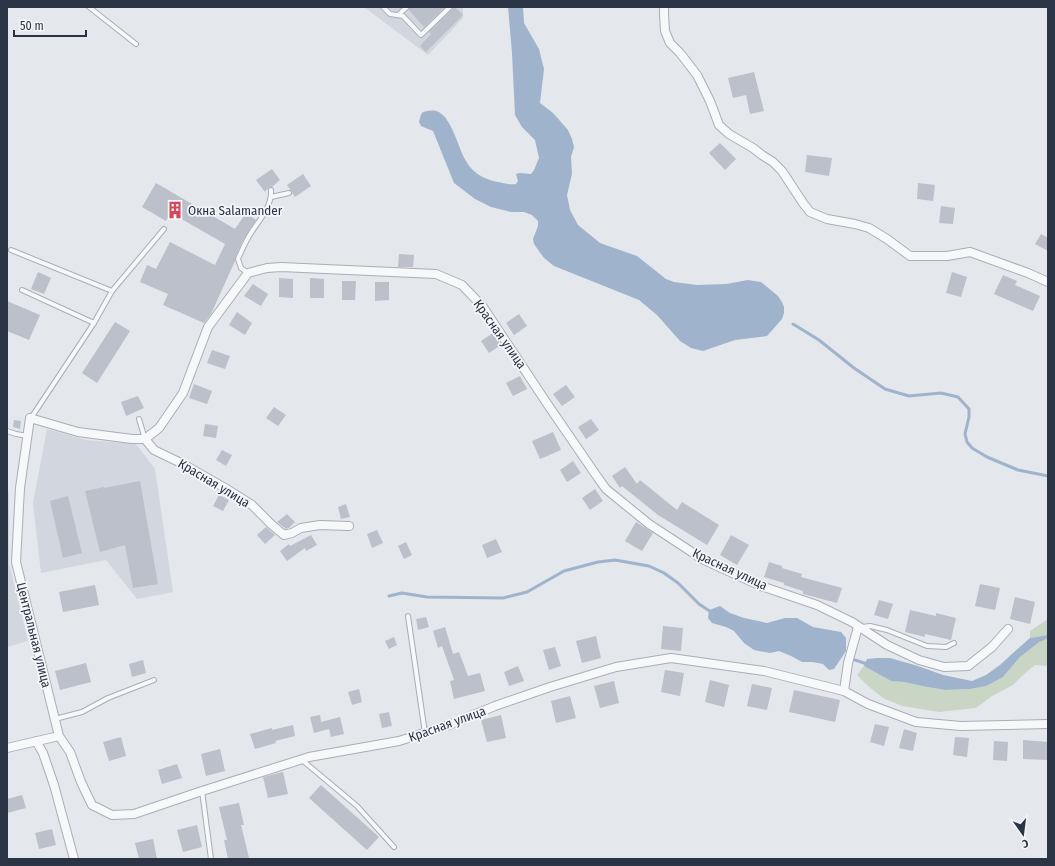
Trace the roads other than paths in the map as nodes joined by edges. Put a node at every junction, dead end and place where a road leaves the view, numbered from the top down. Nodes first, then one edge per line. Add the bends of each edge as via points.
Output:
1 (89, 7) edge
2 (383, 7) edge
3 (407, 7) edge
4 (450, 7) edge
5 (664, 7) edge
6 (398, 15) junction
7 (136, 44) dead end
8 (271, 190) dead end
9 (289, 193) dead end
10 (271, 197) junction
11 (164, 229) dead end
12 (11, 250) dead end
13 (248, 273) junction
14 (1048, 282) edge
15 (22, 290) dead end
16 (112, 291) junction
17 (94, 323) junction
18 (30, 418) junction
19 (139, 419) dead end
20 (7, 431) edge
21 (28, 436) junction
22 (145, 439) junction
23 (349, 526) dead end
24 (408, 616) dead end
25 (858, 627) junction
26 (1008, 629) dead end
27 (954, 643) dead end
28 (154, 680) dead end
29 (844, 691) junction
30 (55, 719) junction
31 (1048, 724) edge
32 (425, 733) junction
33 (59, 736) junction
34 (36, 741) junction
35 (7, 748) edge
36 (301, 759) junction
37 (202, 791) junction
38 (192, 794) joint
39 (394, 847) dead end
40 (74, 859) edge
41 (211, 859) edge

1 - 7 lane
2 - 6 lane via 390,14
3 - 6 lane
4 - 6 lane via 421,35 403,16
5 - 14 street via 665,31 670,43 698,75 719,125 773,162 810,212 827,219 869,228 910,256 947,256 970,252
8 - 10 lane
9 - 10 lane
10 - 13 lane via 238,259 241,268
11 - 16 lane
12 - 16 lane
13 - 22 street via 208,327 183,393 159,428
13 - 25 street, Красная улица via 281,267 436,274 462,285 484,307 606,489 649,524 704,560 760,586 817,605
15 - 17 lane
16 - 17 lane
17 - 18 lane
18 - 21 street, Центральная улица
18 - 22 street via 78,432
19 - 22 lane
20 - 21 lane
21 - 30 street, Центральная улица via 20,488 16,562
22 - 23 street, Красная улица via 154,450 226,488 252,505 284,535 301,528 320,525
24 - 32 lane
25 - 26 street, Красная улица via 919,660 944,667 968,666 992,647
25 - 27 lane via 870,626 887,630 927,646 946,647
25 - 29 street via 848,663
28 - 30 lane via 108,698 82,712
29 - 31 street, Красная улица via 868,704 916,722 962,726
29 - 32 street, Красная улица via 764,671 671,658 609,669 494,706
30 - 33 street, Центральная улица
32 - 36 street, Красная улица via 399,741
33 - 34 street
33 - 38 street, Центральная улица via 70,752 92,805 112,815 134,814
34 - 35 street
34 - 40 street via 54,785
36 - 37 street, Красная улица
36 - 39 lane via 357,806
37 - 38 street, Красная улица
37 - 41 lane

